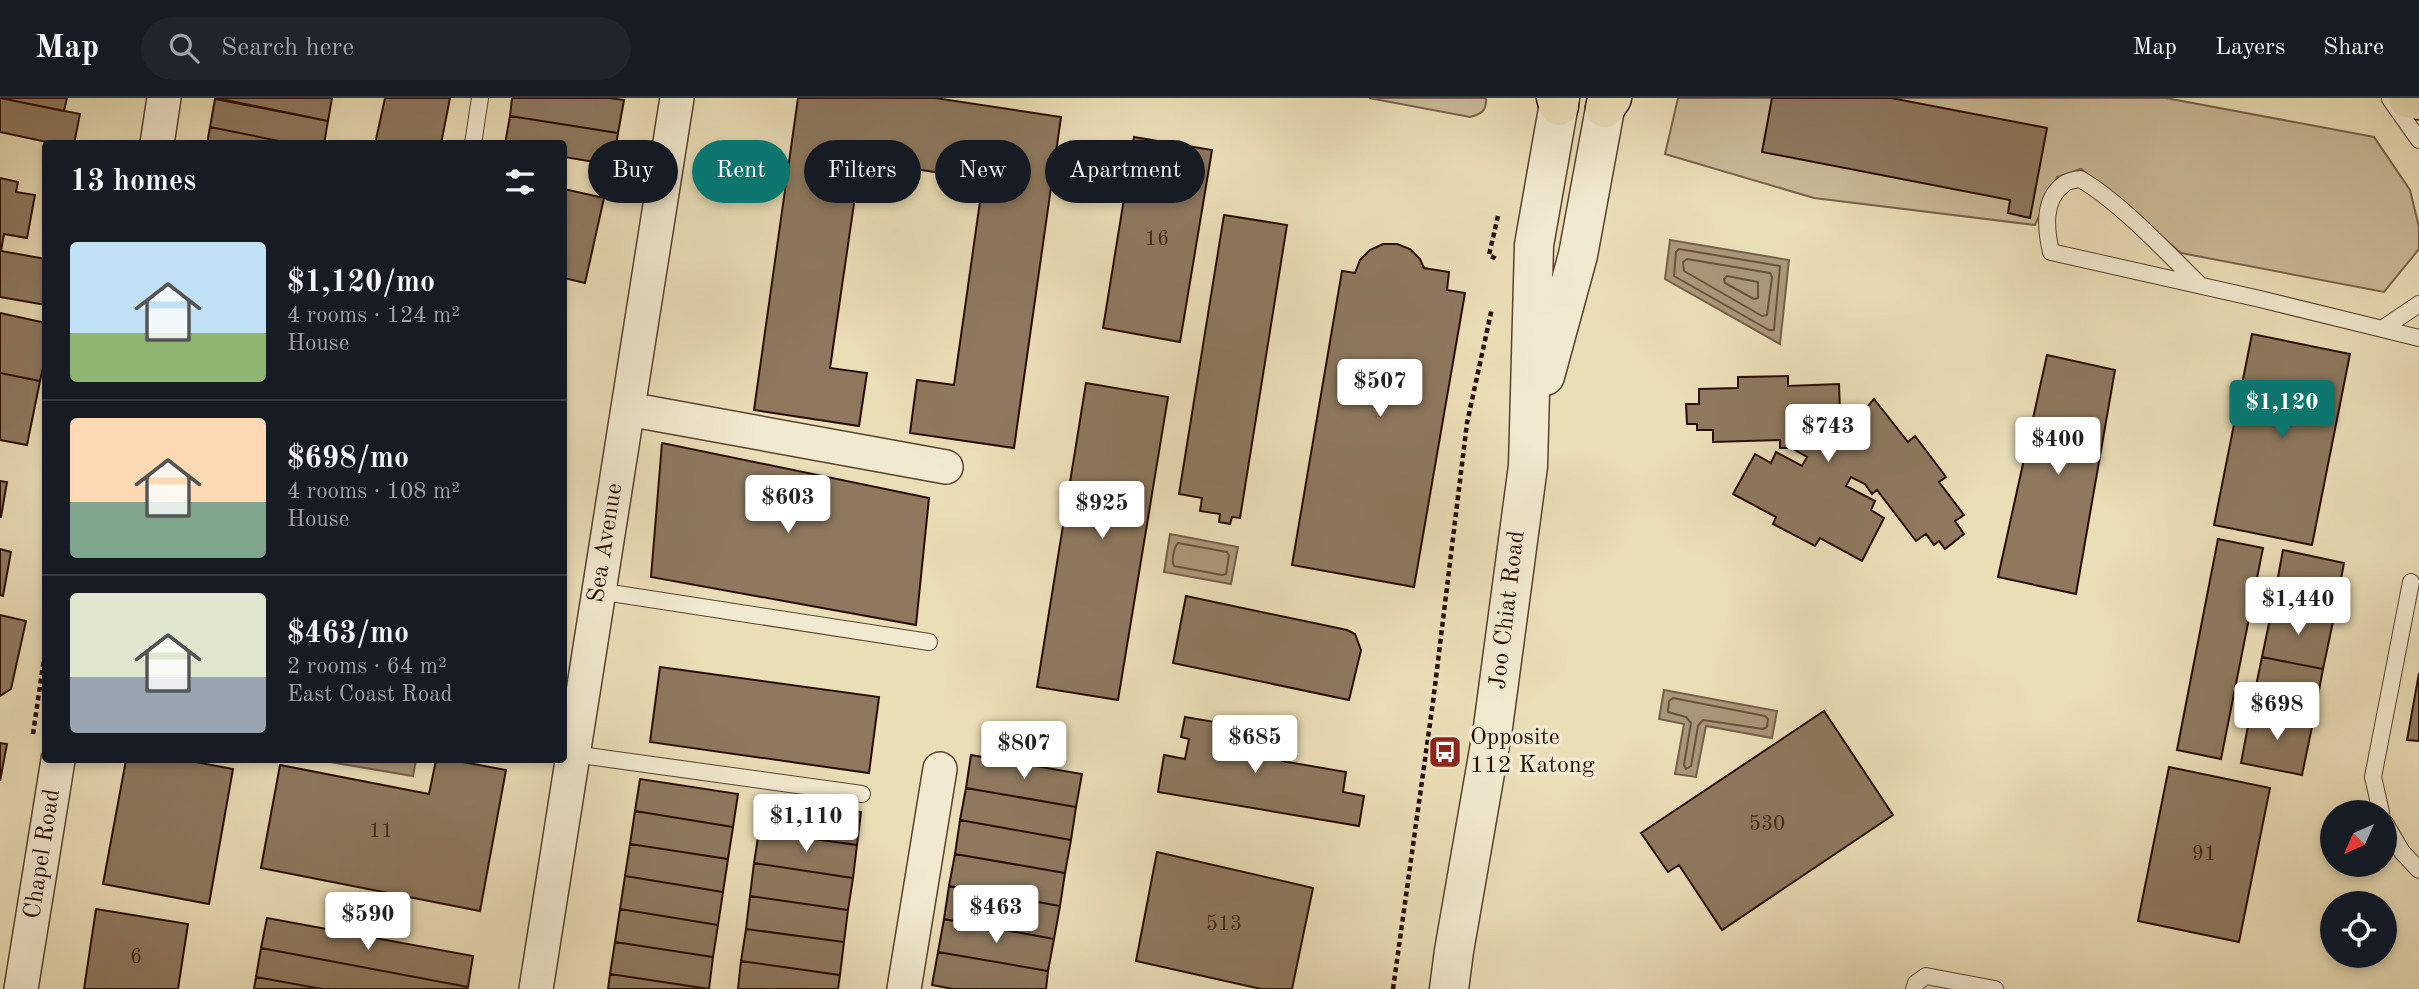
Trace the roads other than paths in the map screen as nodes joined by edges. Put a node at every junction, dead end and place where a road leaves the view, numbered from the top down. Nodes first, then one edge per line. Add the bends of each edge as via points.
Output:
1 (164, 98) edge
2 (480, 98) edge
3 (677, 98) edge
4 (2390, 98) edge
5 (2408, 98) edge
6 (2419, 100) edge
7 (1558, 101) edge
8 (1608, 101) edge
9 (158, 140) edge
10 (474, 140) edge
11 (2419, 140) edge
12 (2200, 285) junction
13 (2419, 304) edge
14 (2382, 328) junction
15 (2419, 338) edge
16 (628, 409) junction
17 (1529, 437) junction
18 (946, 467) dead end
19 (2411, 582) dead end
20 (598, 591) junction
21 (929, 642) dead end
22 (572, 754) junction
23 (58, 763) edge
24 (940, 769) dead end
25 (862, 794) dead end
26 (2378, 800) edge
27 (2398, 845) edge
28 (2419, 870) edge
29 (21, 989) edge
30 (536, 989) edge
31 (904, 989) edge
32 (1449, 989) edge
33 (1913, 989) edge
34 (1995, 989) edge

1 - 9 street
2 - 10 lane
3 - 16 street, Sea Avenue
4 - 11 lane
5 - 6 main road
7 - 17 street, Joo Chiat Road via 1534,245
8 - 17 street, Joo Chiat Road via 1578,255
12 - 12 lane via 2080,179 2064,183 2052,198 2046,216 2051,252
12 - 14 lane
13 - 14 lane
14 - 15 lane
16 - 18 street
16 - 20 street, Sea Avenue
17 - 32 street, Joo Chiat Road via 1493,727
19 - 26 lane via 2373,777
20 - 21 lane
20 - 22 street, Sea Avenue
22 - 25 lane
22 - 30 street, Sea Avenue
23 - 29 street, Chapel Road
24 - 31 street
27 - 28 lane
33 - 34 lane via 1926,976

